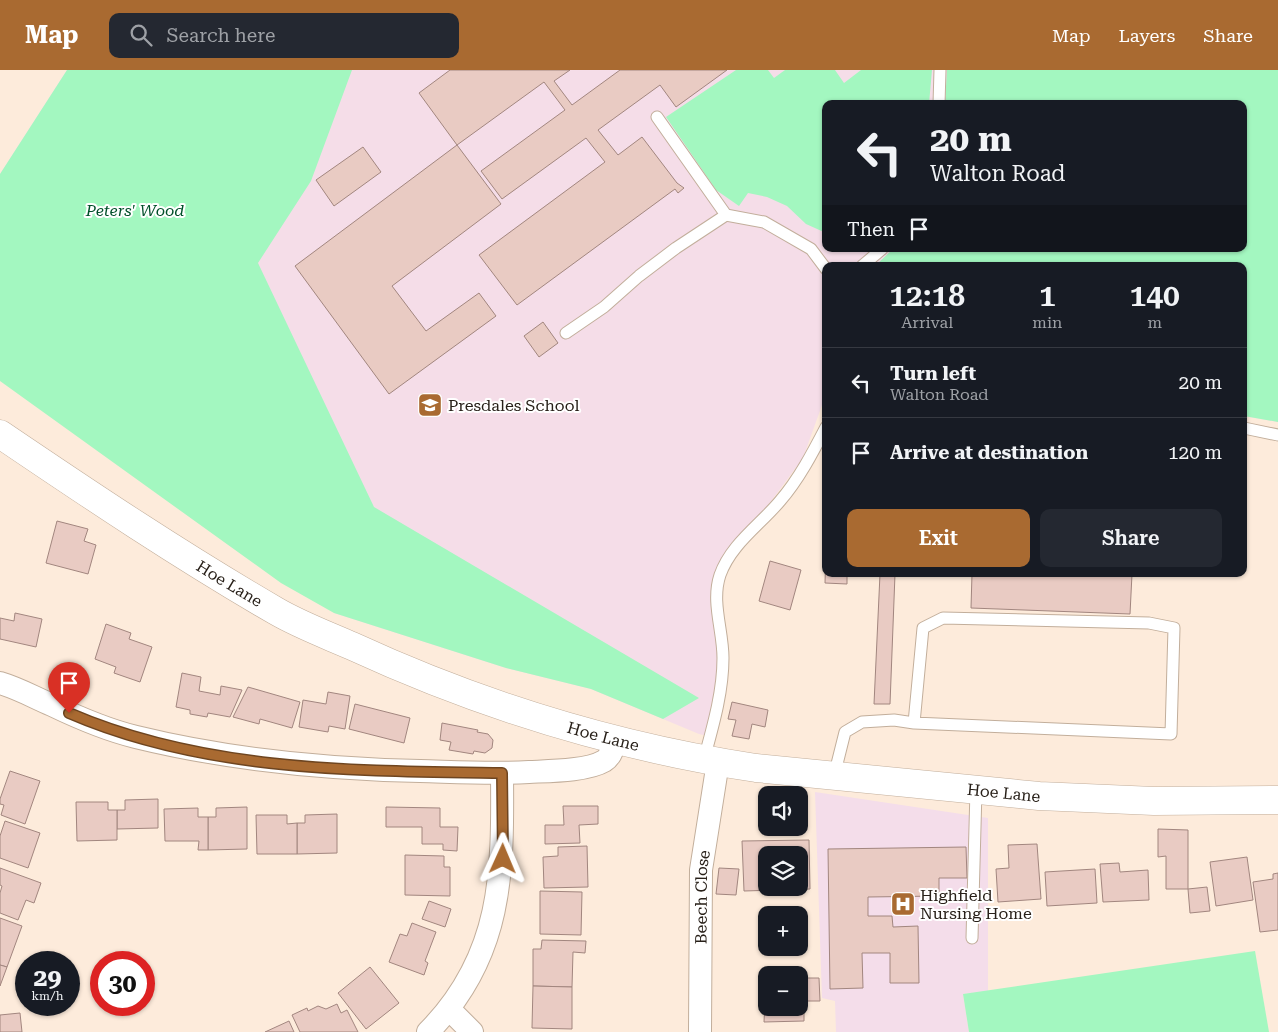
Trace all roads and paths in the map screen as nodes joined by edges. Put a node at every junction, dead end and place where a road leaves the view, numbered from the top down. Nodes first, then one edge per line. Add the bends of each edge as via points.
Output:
1 (940, 70) edge
2 (939, 100) edge
3 (657, 117) dead end
4 (726, 215) junction
5 (878, 252) edge
6 (867, 262) edge
7 (822, 263) edge
8 (566, 333) dead end
9 (1247, 429) edge
10 (0, 434) edge
11 (822, 434) edge
12 (1278, 435) edge
13 (0, 683) edge
14 (914, 723) junction
15 (617, 739) junction
16 (711, 761) junction
17 (502, 773) junction
18 (834, 776) junction
19 (976, 790) junction
20 (1278, 800) edge
21 (972, 938) dead end
22 (449, 1009) junction
23 (428, 1032) edge
24 (472, 1032) edge
25 (700, 1032) edge

1 - 2 lane
3 - 4 lane
4 - 7 lane via 764,222 811,248
4 - 8 lane
5 - 6 lane
9 - 12 lane
10 - 15 street, Hoe Lane via 277,612 467,695
11 - 16 lane via 781,501 745,537 721,573 717,588 723,657
13 - 17 street via 24,690 98,725 143,739 230,756 346,770
14 - 14 lane via 1171,734 1174,628 1149,624 943,618 922,628
14 - 18 lane via 894,720 862,722 845,732
15 - 16 street, Hoe Lane
15 - 17 street via 611,754 601,763 552,771
16 - 18 street, Hoe Lane
16 - 25 street, Beech Close via 701,870
17 - 22 street via 503,859 495,910 478,960
18 - 19 street, Hoe Lane
19 - 20 street, Hoe Lane via 1154,802
19 - 21 lane
22 - 23 street
22 - 24 street

